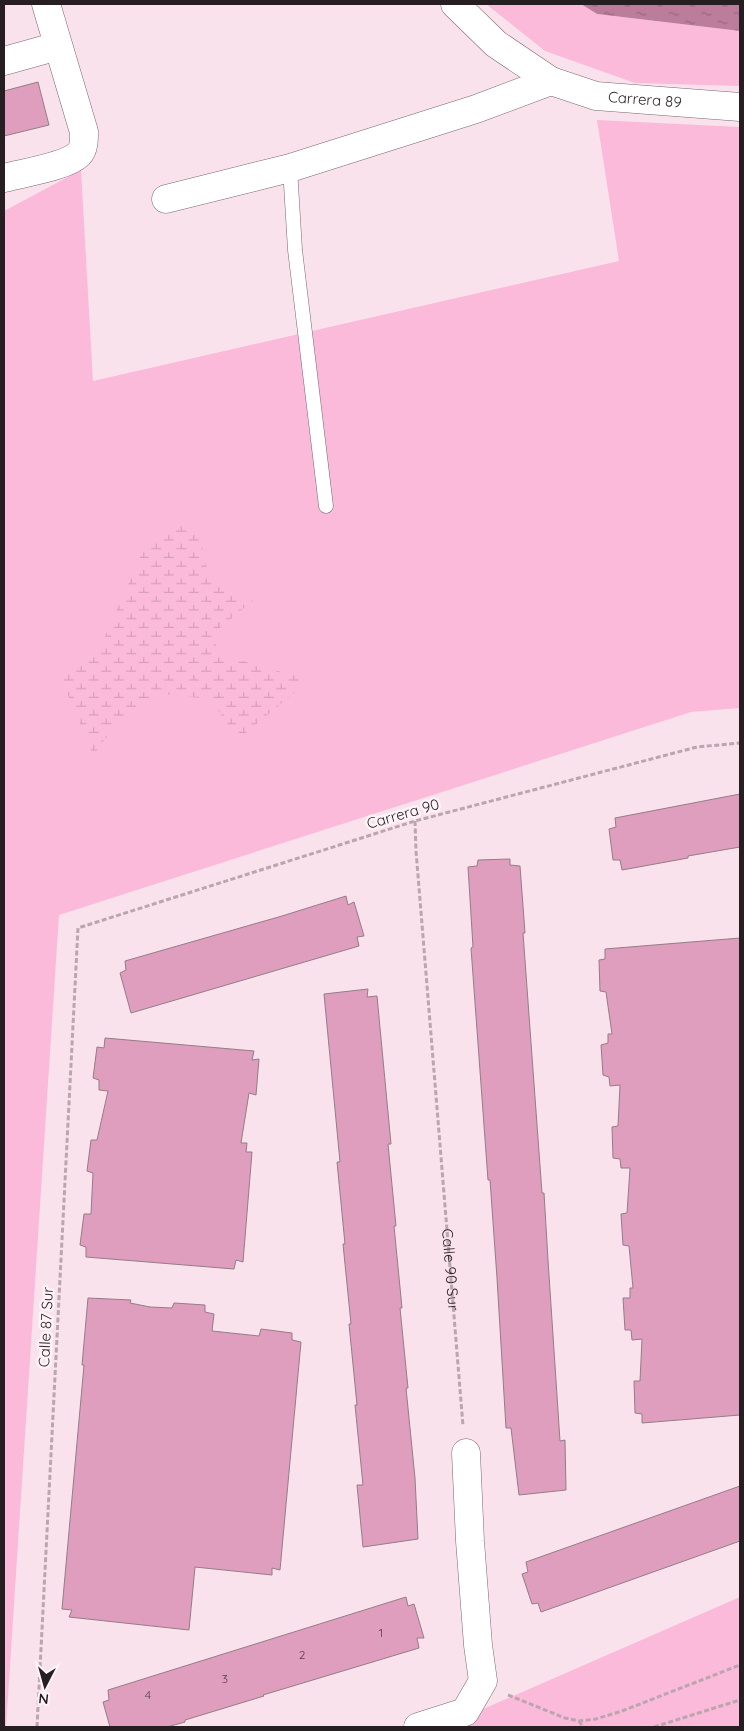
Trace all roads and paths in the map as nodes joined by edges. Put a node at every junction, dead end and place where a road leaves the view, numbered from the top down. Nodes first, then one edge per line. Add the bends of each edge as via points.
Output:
1 (46, 4) edge
2 (455, 4) edge
3 (58, 46) junction
4 (4, 61) edge
5 (551, 81) junction
6 (740, 106) edge
7 (290, 168) junction
8 (4, 178) edge
9 (166, 199) dead end
10 (326, 506) dead end
11 (740, 743) edge
12 (415, 821) junction
13 (78, 928) joint
14 (466, 1453) joint
15 (740, 1665) edge
16 (483, 1681) junction
17 (740, 1700) edge
18 (579, 1721) junction
19 (37, 1727) edge
20 (418, 1727) edge
21 (582, 1727) edge
22 (654, 1727) edge

1 - 3 street
2 - 5 street, Carrera 89 via 496,44
3 - 4 street
3 - 8 street via 84,132 83,145 79,154 63,163
5 - 6 street, Carrera 89 via 596,96
5 - 7 street via 476,109
7 - 9 street
7 - 10 lane via 295,250
11 - 12 path, Carrera 90 via 697,747
12 - 13 path, Carrera 90
12 - 14 path, Calle 90 Sur
13 - 19 path, Calle 87 Sur
14 - 16 street
15 - 18 path via 622,1711
16 - 18 path via 536,1707
16 - 20 street via 465,1712
17 - 22 path
18 - 21 path

